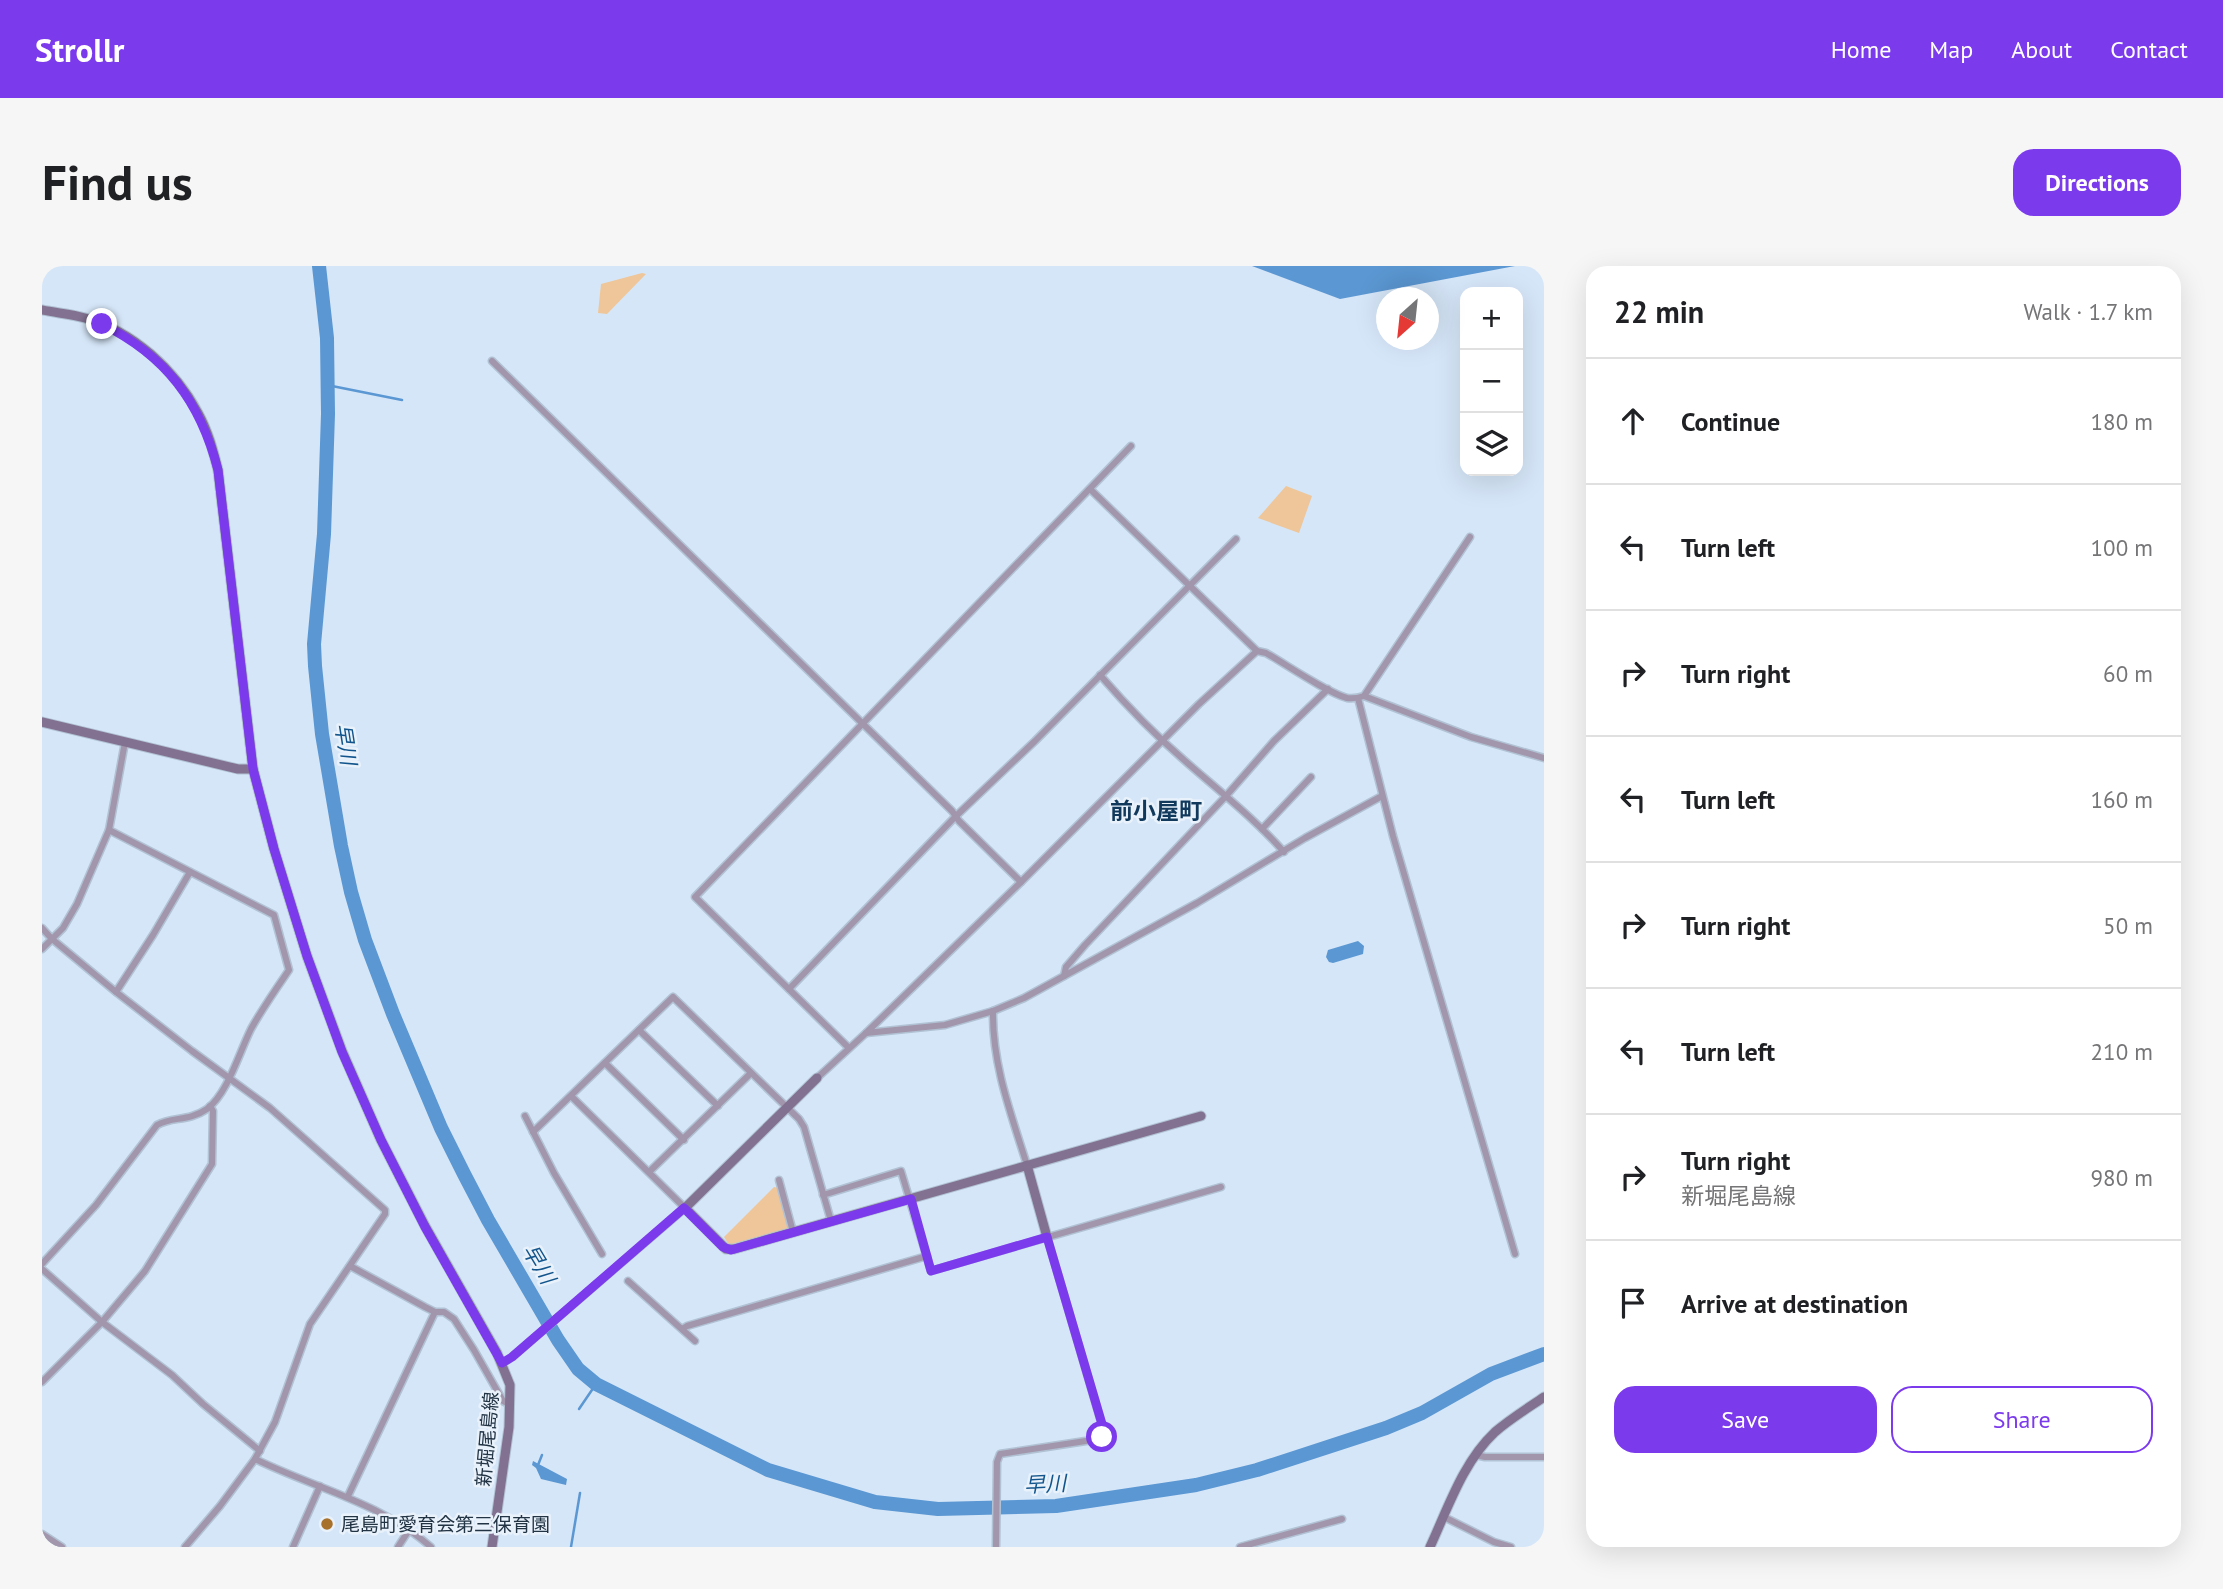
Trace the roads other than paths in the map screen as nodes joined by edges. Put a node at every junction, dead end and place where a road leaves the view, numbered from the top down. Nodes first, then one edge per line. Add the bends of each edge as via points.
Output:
1 (42, 310) edge
2 (492, 361) dead end
3 (1131, 446) dead end
4 (1090, 489) junction
5 (1470, 537) dead end
6 (1236, 539) dead end
7 (1189, 586) junction
8 (1257, 651) junction
9 (1100, 675) junction
10 (1328, 689) junction
11 (1361, 697) junction
12 (42, 722) edge
13 (862, 723) junction
14 (1162, 740) junction
15 (125, 742) junction
16 (1544, 758) edge
17 (253, 769) junction
18 (1311, 777) dead end
19 (1226, 796) junction
20 (1382, 796) junction
21 (956, 816) junction
22 (1262, 829) junction
23 (109, 830) junction
24 (1284, 852) junction
25 (190, 872) junction
26 (1021, 882) junction
27 (42, 928) edge
28 (52, 939) junction
29 (42, 949) edge
30 (1064, 976) junction
31 (789, 989) junction
32 (116, 992) junction
33 (993, 1011) junction
34 (639, 1030) junction
35 (866, 1033) junction
36 (849, 1048) junction
37 (605, 1063) junction
38 (751, 1073) junction
39 (229, 1078) junction
40 (817, 1078) joint
41 (571, 1096) junction
42 (718, 1106) junction
43 (210, 1107) junction
44 (787, 1108) junction
45 (525, 1116) dead end
46 (1201, 1116) dead end
47 (533, 1132) junction
48 (684, 1140) junction
49 (1027, 1164) junction
50 (649, 1172) junction
51 (779, 1180) dead end
52 (1221, 1187) dead end
53 (823, 1195) junction
54 (911, 1199) junction
55 (684, 1208) junction
56 (831, 1221) junction
57 (793, 1232) junction
58 (1047, 1237) junction
59 (602, 1254) dead end
60 (1515, 1254) dead end
61 (927, 1256) junction
62 (42, 1266) edge
63 (350, 1266) junction
64 (628, 1281) dead end
65 (435, 1312) junction
66 (102, 1322) junction
67 (682, 1329) junction
68 (695, 1341) dead end
69 (502, 1363) junction
70 (42, 1382) edge
71 (1544, 1396) edge
72 (511, 1405) junction
73 (260, 1451) junction
74 (1476, 1455) junction
75 (1544, 1457) edge
76 (255, 1459) junction
77 (320, 1486) junction
78 (348, 1496) junction
79 (1444, 1517) junction
80 (1342, 1519) dead end
81 (409, 1530) junction
82 (42, 1534) edge
83 (62, 1547) edge
84 (185, 1547) edge
85 (293, 1547) edge
86 (398, 1547) edge
87 (431, 1547) edge
88 (492, 1547) edge
89 (996, 1547) edge
90 (1240, 1547) edge
91 (1430, 1547) edge
92 (1511, 1547) edge

1 - 17 main road, 新堀尾島線 via 85,318 131,340 158,360 184,389 199,415 218,470
2 - 13 street
3 - 4 street
4 - 7 street
4 - 13 street
5 - 11 street
6 - 7 street
7 - 8 street
7 - 9 street
8 - 10 street
8 - 14 street
9 - 14 street
9 - 21 street
10 - 11 street via 1344,697
10 - 19 street via 1274,740
11 - 16 street
11 - 20 street
12 - 15 main road
13 - 21 street
13 - 31 street via 695,897
14 - 19 street
14 - 26 street
15 - 17 main road
15 - 23 street
17 - 69 main road, 新堀尾島線 via 307,956 342,1052 402,1184
18 - 22 street
19 - 22 street
19 - 30 street via 1085,945
20 - 24 street
20 - 60 street
21 - 26 street
21 - 31 street
22 - 24 street
23 - 25 street
23 - 28 street via 77,904
24 - 30 street
25 - 32 street
25 - 39 street via 274,915 289,970 252,1027
26 - 35 street
27 - 28 street
28 - 29 street
28 - 32 street
30 - 33 street
31 - 36 street
32 - 39 street
33 - 35 street via 945,1025
33 - 49 street via 996,1060
34 - 37 street
34 - 38 street via 673,997
34 - 42 street
35 - 36 street
36 - 40 street
37 - 41 street
37 - 48 street
38 - 42 street
38 - 44 street
39 - 43 street
39 - 63 street via 384,1207 385,1214
40 - 44 main road
41 - 47 street
41 - 50 street
42 - 48 street
43 - 62 street via 187,1119 157,1125
43 - 66 street via 212,1164 145,1271
44 - 53 street via 804,1127
44 - 55 main road
45 - 47 street
46 - 49 main road
47 - 59 street
48 - 50 street
49 - 54 main road
49 - 58 main road
50 - 55 street
51 - 57 street
52 - 58 street
53 - 54 street via 901,1171
53 - 56 street
54 - 56 main road
54 - 61 street
55 - 57 main road via 729,1250
55 - 69 street
56 - 57 main road
58 - 61 street via 931,1271
58 - 89 street via 1104,1432 1098,1439 1000,1454
61 - 67 street
62 - 66 street
63 - 65 street
63 - 73 street via 310,1324
64 - 67 street
65 - 72 street via 454,1319 503,1401
65 - 78 street
66 - 70 street
66 - 73 street
67 - 68 street
69 - 72 main road, 新堀尾島線
71 - 74 main road via 1494,1433
72 - 88 main road, 新堀尾島線
73 - 76 street
74 - 75 street
74 - 79 main road
76 - 77 street
76 - 84 street
77 - 78 street
77 - 85 street
78 - 81 street
79 - 91 main road
79 - 92 street
80 - 90 street
81 - 86 street
81 - 87 street
82 - 83 street

